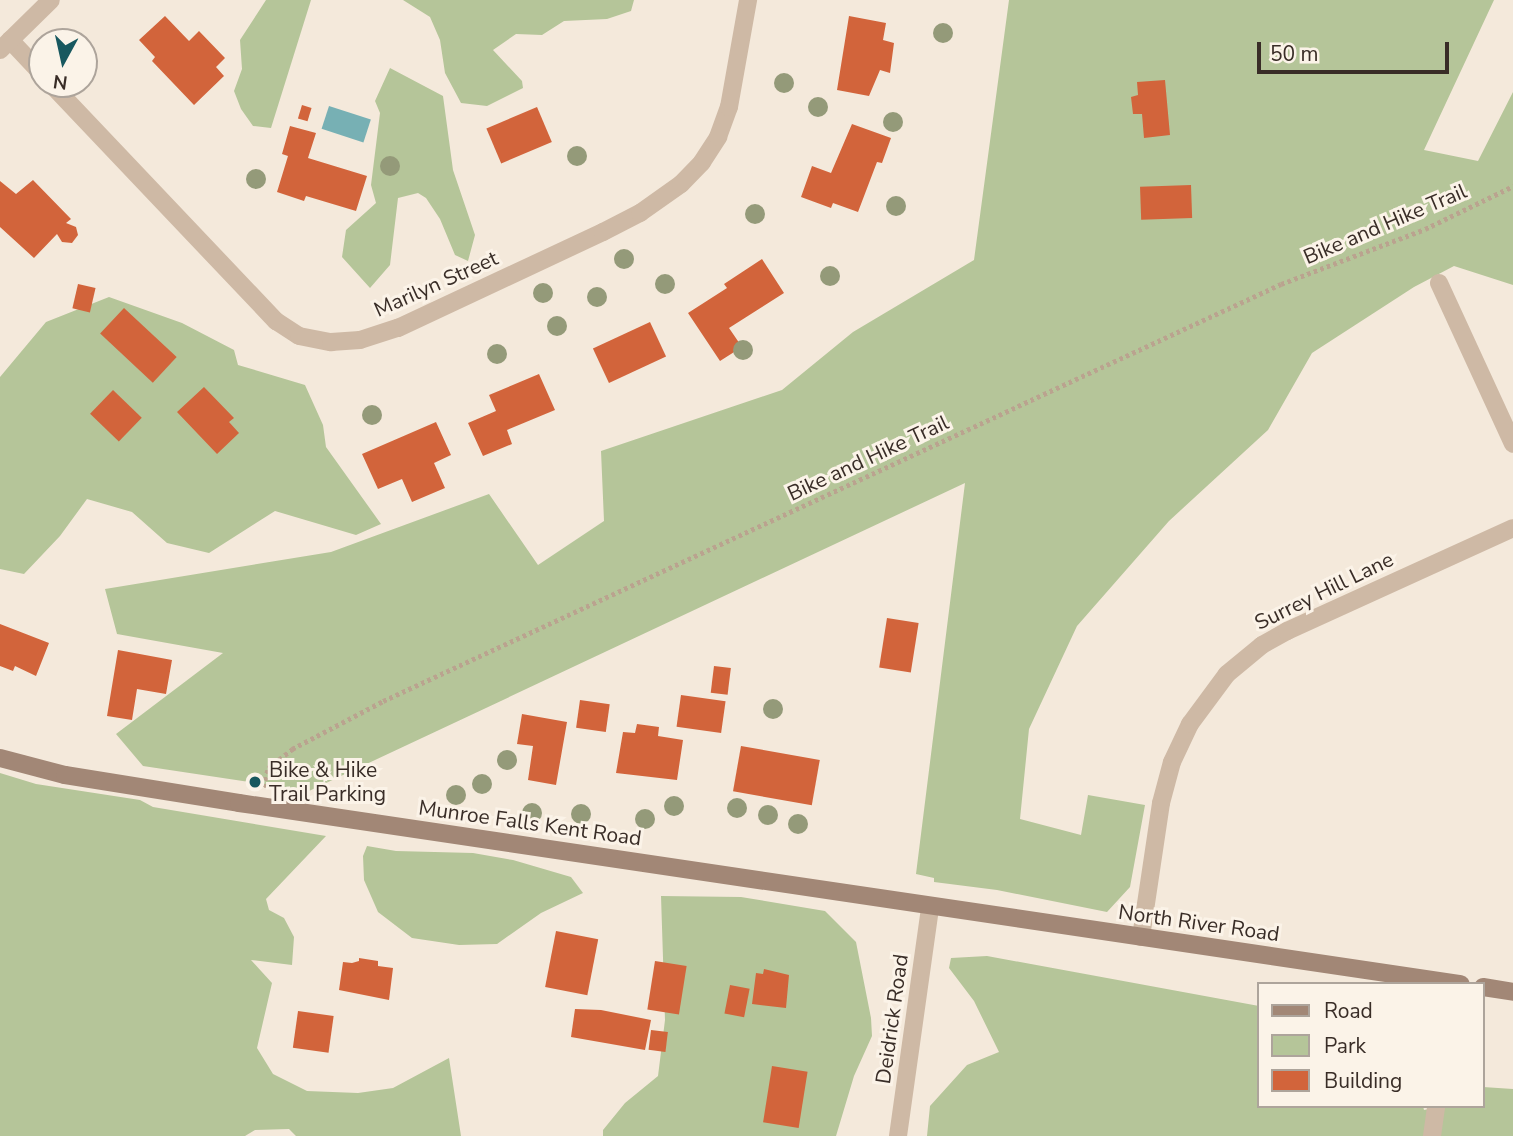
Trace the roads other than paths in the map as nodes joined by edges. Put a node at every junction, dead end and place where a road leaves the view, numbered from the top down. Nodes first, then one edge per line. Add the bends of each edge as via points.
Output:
1 (51, 0) edge
2 (748, 0) edge
3 (5, 45) edge
4 (28, 63) edge
5 (64, 98) edge
6 (1439, 283) dead end
7 (1513, 444) edge
8 (1513, 528) edge
9 (0, 758) edge
10 (930, 907) junction
11 (1141, 937) junction
12 (1450, 982) edge
13 (1485, 987) edge
14 (1513, 992) edge
15 (1436, 1108) edge
16 (898, 1136) edge
17 (1432, 1136) edge

1 - 3 street
2 - 5 street, Marilyn Street via 729,109 718,138 681,184 603,232 398,328 360,340 331,342 299,336 276,321
3 - 4 street
6 - 7 street
8 - 11 street, Surrey Hill Lane via 1287,631 1227,674 1190,723 1172,762 1161,803
9 - 10 street, Munroe Falls Kent Road via 81,778
10 - 11 street, North River Road
10 - 16 street, Deidrick Road
11 - 12 street, North River Road
13 - 14 street
15 - 17 street

